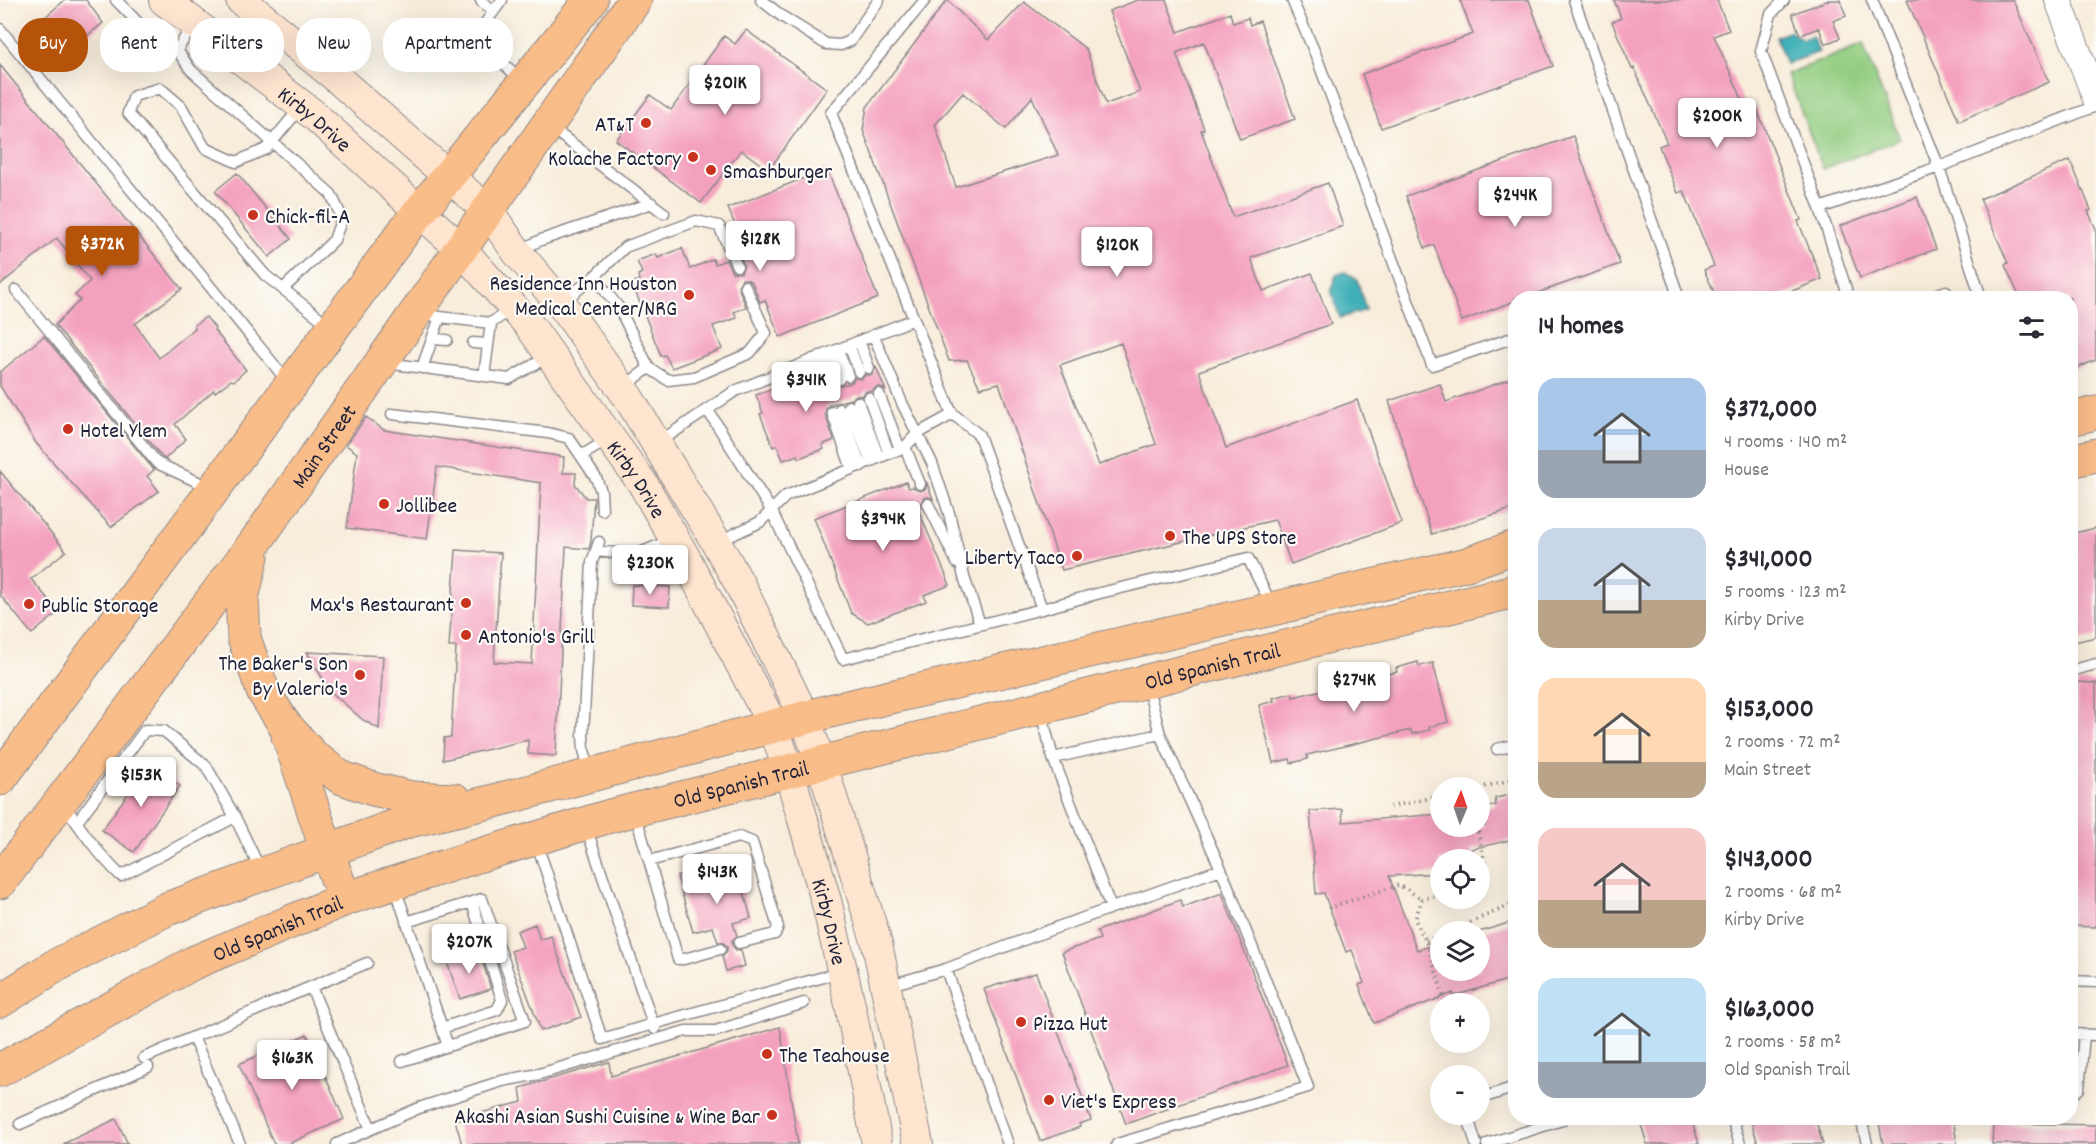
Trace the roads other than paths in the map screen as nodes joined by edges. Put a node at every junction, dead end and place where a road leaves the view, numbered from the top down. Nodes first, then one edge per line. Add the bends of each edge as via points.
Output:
1 (116, 0) edge
2 (164, 0) edge
3 (241, 0) edge
4 (502, 0) edge
5 (591, 0) edge
6 (635, 0) edge
7 (761, 0) edge
8 (879, 0) edge
9 (925, 0) edge
10 (1292, 0) edge
11 (1574, 0) edge
12 (1784, 0) edge
13 (1872, 0) edge
14 (2058, 0) edge
15 (481, 1) edge
16 (494, 11) junction
17 (133, 18) edge
18 (190, 20) edge
19 (0, 29) edge
20 (190, 29) edge
21 (178, 48) edge
22 (178, 51) edge
23 (258, 72) edge
24 (524, 82) junction
25 (2096, 99) edge
26 (302, 106) junction
27 (2096, 106) edge
28 (548, 125) junction
29 (273, 142) junction
30 (1939, 167) junction
31 (449, 174) junction
32 (652, 203) junction
33 (1820, 208) junction
34 (488, 211) junction
35 (419, 212) junction
36 (664, 213) dead end
37 (462, 250) junction
38 (517, 252) junction
39 (736, 266) dead end
40 (594, 277) junction
41 (745, 286) dead end
42 (16, 290) dead end
43 (283, 290) junction
44 (1677, 291) edge
45 (1847, 291) edge
46 (1979, 291) edge
47 (561, 304) junction
48 (502, 315) junction
49 (914, 319) junction
50 (430, 323) junction
51 (333, 328) junction
52 (874, 336) junction
53 (1508, 339) edge
54 (447, 340) dead end
55 (473, 343) dead end
56 (854, 343) junction
57 (488, 344) junction
58 (551, 355) junction
59 (825, 355) junction
60 (382, 362) junction
61 (422, 368) junction
62 (649, 368) junction
63 (864, 370) dead end
64 (483, 376) junction
65 (291, 386) junction
66 (622, 388) junction
67 (854, 404) junction
68 (707, 409) junction
69 (2096, 413) edge
70 (392, 414) dead end
71 (953, 414) junction
72 (2078, 417) edge
73 (917, 434) junction
74 (657, 443) junction
75 (619, 450) junction
76 (2096, 455) edge
77 (581, 456) junction
78 (880, 458) junction
79 (2078, 459) edge
80 (920, 484) dead end
81 (214, 490) junction
82 (928, 504) dead end
83 (602, 510) dead end
84 (771, 510) junction
85 (674, 538) junction
86 (716, 542) junction
87 (254, 544) junction
88 (1508, 549) edge
89 (1467, 564) junction
90 (964, 577) junction
91 (1508, 593) edge
92 (1479, 601) junction
93 (1042, 609) junction
94 (1274, 609) junction
95 (980, 624) junction
96 (1286, 646) junction
97 (1030, 664) junction
98 (2096, 664) edge
99 (2078, 668) edge
100 (1146, 681) junction
101 (1040, 708) junction
102 (805, 718) junction
103 (284, 724) junction
104 (773, 726) junction
105 (1160, 734) junction
106 (1508, 747) edge
107 (1497, 749) dead end
108 (1053, 758) junction
109 (820, 763) junction
110 (789, 771) junction
111 (591, 775) junction
112 (0, 778) edge
113 (490, 802) junction
114 (634, 810) junction
115 (69, 811) junction
116 (235, 817) junction
117 (585, 824) junction
118 (535, 838) junction
119 (325, 850) junction
120 (649, 861) junction
121 (1221, 869) junction
122 (262, 874) junction
123 (0, 882) edge
124 (393, 883) junction
125 (345, 899) junction
126 (472, 902) junction
127 (1111, 908) junction
128 (406, 922) junction
129 (739, 943) dead end
130 (720, 949) dead end
131 (367, 963) dead end
132 (946, 969) junction
133 (843, 972) junction
134 (2078, 981) edge
135 (2096, 982) edge
136 (885, 986) junction
137 (311, 987) junction
138 (0, 1001) edge
139 (804, 1003) dead end
140 (653, 1024) junction
141 (442, 1028) junction
142 (2078, 1035) edge
143 (2084, 1035) junction
144 (2096, 1035) edge
145 (193, 1037) junction
146 (658, 1039) junction
147 (448, 1046) junction
148 (402, 1061) dead end
149 (0, 1070) edge
150 (1508, 1089) edge
151 (2078, 1090) edge
152 (1490, 1095) edge
153 (20, 1124) dead end
154 (1470, 1125) edge
155 (1546, 1125) edge
156 (1734, 1125) edge
157 (1863, 1125) edge
158 (371, 1129) junction
159 (240, 1144) edge
160 (337, 1144) edge
161 (877, 1144) edge
162 (918, 1144) edge
163 (1008, 1144) edge
164 (1117, 1144) edge
165 (1476, 1144) edge
166 (1487, 1144) edge
167 (1740, 1144) edge
168 (1867, 1144) edge

1 - 17 lane
2 - 18 main road, Kirby Drive
3 - 31 main road, Kirby Drive
4 - 16 lane
5 - 24 main road
6 - 28 main road, Main Street
7 - 8 lane via 826,44 841,45 850,41
9 - 49 lane via 831,113
10 - 53 lane via 1432,365
11 - 44 lane
12 - 33 lane via 1771,14 1761,51
13 - 30 lane
14 - 25 street
15 - 16 lane
16 - 24 lane via 475,37
19 - 65 lane
20 - 21 lane
22 - 29 lane via 191,70
23 - 26 main road, Kirby Drive
24 - 31 main road
26 - 29 lane
26 - 35 main road, Kirby Drive
27 - 30 lane
28 - 32 lane
28 - 34 main road, Main Street
29 - 43 lane via 332,194 342,218 334,240
29 - 43 lane via 236,162 205,148 181,106 160,88 134,96 128,113 265,275
30 - 33 lane
30 - 46 lane
31 - 34 main road, Kirby Drive
31 - 35 main road
32 - 36 lane
32 - 38 lane via 541,240
33 - 45 lane
34 - 37 main road, Main Street
34 - 38 main road, Kirby Drive
35 - 37 main road, Kirby Drive
35 - 51 main road
37 - 48 main road, Kirby Drive
37 - 50 main road, Main Street
38 - 47 main road, Kirby Drive
39 - 40 lane via 724,225 696,222 625,247
40 - 47 lane
40 - 62 lane via 619,308
41 - 62 lane via 770,332 750,353 694,377 668,380
42 - 81 lane via 157,463
43 - 51 lane
47 - 66 main road, Kirby Drive
48 - 50 lane
48 - 57 lane
48 - 58 main road, Kirby Drive via 529,325
49 - 52 lane
49 - 71 lane
50 - 54 lane
50 - 60 main road, Main Street
50 - 61 lane
51 - 65 main road
52 - 56 lane
52 - 73 lane
55 - 57 lane
56 - 59 lane
56 - 63 lane
57 - 64 lane
58 - 64 lane via 509,379
58 - 75 main road, Kirby Drive
59 - 59 lane via 835,381
59 - 68 lane via 735,391
60 - 61 lane
60 - 87 main road, Main Street via 360,405
61 - 64 lane
62 - 66 lane
65 - 81 main road
66 - 74 main road, Kirby Drive
67 - 78 lane
67 - 78 lane
67 - 78 lane
68 - 74 lane
68 - 84 lane
69 - 72 main road
70 - 77 lane via 548,433 569,438
71 - 73 lane
71 - 93 lane via 979,435
73 - 78 lane
73 - 90 lane via 950,513
74 - 75 main road
74 - 86 main road, Kirby Drive
75 - 77 lane
75 - 85 main road, Kirby Drive
76 - 79 main road
77 - 83 lane via 598,484
78 - 80 lane
78 - 84 lane via 786,496
81 - 112 main road
82 - 90 lane
84 - 86 lane via 760,522
84 - 95 lane via 843,659
85 - 104 main road, Kirby Drive
85 - 111 lane via 634,555 597,546 592,562 583,735
86 - 102 main road, Kirby Drive
87 - 103 main road via 242,597 244,638 263,691
87 - 115 main road, Main Street
88 - 89 main road, Old Spanish Trail
89 - 92 main road
89 - 94 main road, Old Spanish Trail
90 - 95 lane
91 - 92 main road, Old Spanish Trail
92 - 96 main road, Old Spanish Trail
93 - 94 lane via 1248,558
93 - 95 lane
94 - 96 main road
94 - 97 main road, Old Spanish Trail
96 - 100 main road, Old Spanish Trail
97 - 101 main road
97 - 102 main road, Old Spanish Trail
98 - 99 lane
100 - 101 main road, Old Spanish Trail
100 - 105 lane
101 - 108 lane
101 - 109 main road, Old Spanish Trail
102 - 104 main road, Old Spanish Trail
102 - 109 main road, Kirby Drive
103 - 113 main road via 313,756 340,777 412,798
103 - 119 main road
104 - 110 main road, Kirby Drive
104 - 111 main road, Old Spanish Trail
105 - 108 lane
105 - 121 lane
106 - 107 lane
108 - 127 lane
109 - 110 main road, Old Spanish Trail
109 - 136 main road, Kirby Drive via 877,944
110 - 114 main road, Old Spanish Trail
110 - 133 main road, Kirby Drive
111 - 113 main road, Old Spanish Trail
113 - 119 main road, Old Spanish Trail via 409,821
114 - 117 main road, Old Spanish Trail
114 - 120 lane
115 - 116 lane via 87,839 122,876
115 - 116 lane via 145,730 164,731 206,766
115 - 123 main road, Main Street
116 - 122 lane
117 - 118 main road, Old Spanish Trail
117 - 140 lane
118 - 124 main road, Old Spanish Trail
118 - 140 lane via 602,1039
119 - 122 main road, Old Spanish Trail
119 - 125 main road
120 - 129 lane via 739,837 752,842 778,927 775,934
120 - 130 lane via 678,958
121 - 127 lane
121 - 164 lane via 1308,1087
122 - 138 main road, Old Spanish Trail via 167,909 55,966
124 - 125 main road, Old Spanish Trail
124 - 128 lane
125 - 149 main road, Old Spanish Trail via 193,963
126 - 128 lane
126 - 141 lane via 502,1000 497,1010
126 - 147 lane via 483,899 525,1021
127 - 132 lane
128 - 141 lane
131 - 137 lane
132 - 136 lane
132 - 163 lane
133 - 140 lane
133 - 161 main road, Kirby Drive
134 - 135 lane
136 - 162 main road, Kirby Drive
137 - 145 lane
137 - 158 lane
139 - 146 lane via 716,1031 686,1031
140 - 146 lane
141 - 147 lane
142 - 143 lane
143 - 144 lane
143 - 151 lane
145 - 153 lane
145 - 159 lane
146 - 158 lane via 539,1074 502,1080
147 - 148 lane
150 - 152 lane
154 - 165 lane
155 - 166 lane
156 - 167 lane
157 - 168 lane
158 - 160 lane

